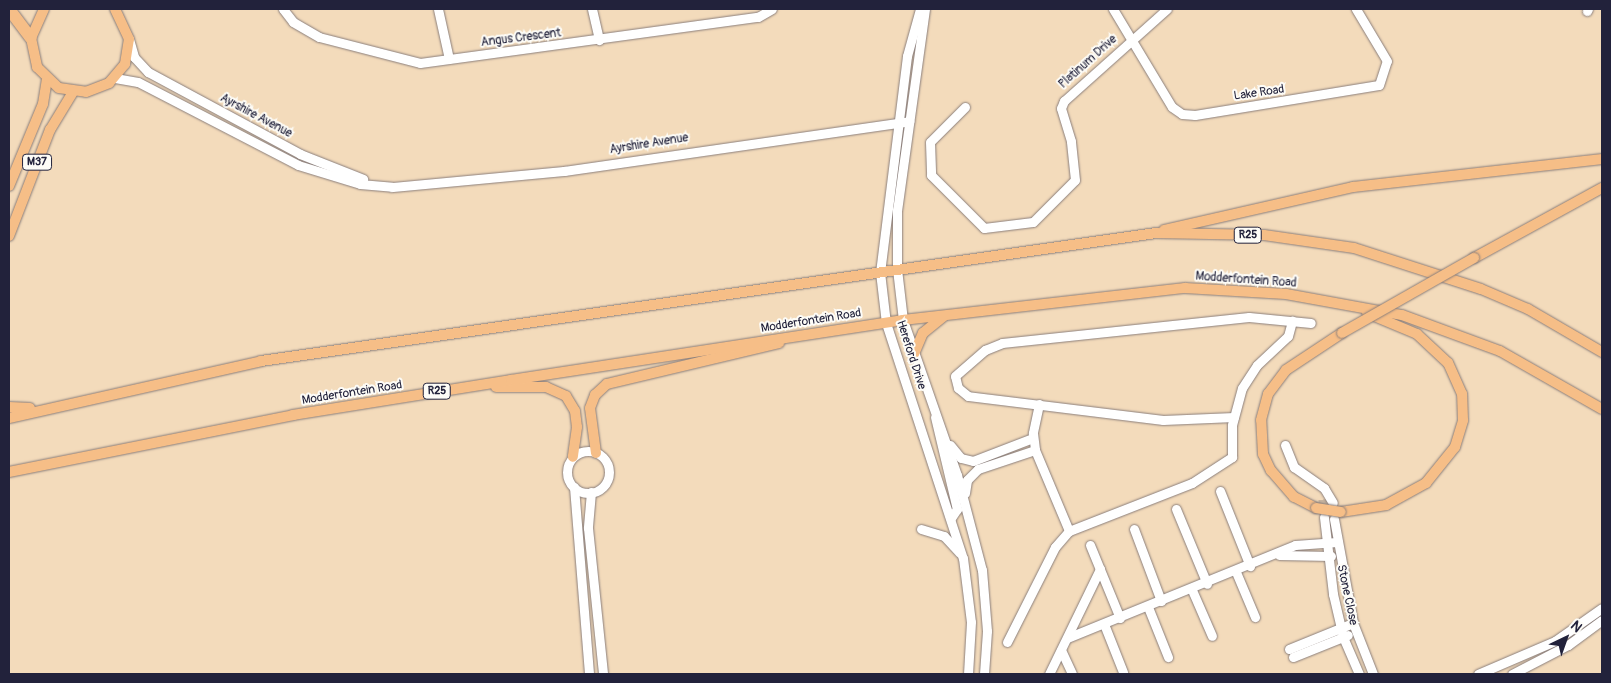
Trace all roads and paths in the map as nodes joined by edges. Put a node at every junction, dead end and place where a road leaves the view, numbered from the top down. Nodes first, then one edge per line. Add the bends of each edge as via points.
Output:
1 (9, 9) edge
2 (44, 9) edge
3 (283, 9) edge
4 (438, 9) edge
5 (592, 9) edge
6 (772, 9) edge
7 (920, 9) edge
8 (925, 9) edge
9 (1113, 9) edge
10 (1167, 9) edge
11 (1356, 9) edge
12 (118, 11) edge
13 (30, 38) junction
14 (129, 39) junction
15 (599, 40) junction
16 (1131, 40) junction
17 (449, 60) junction
18 (115, 78) junction
19 (47, 80) junction
20 (73, 92) junction
21 (965, 107) dead end
22 (904, 121) junction
23 (1602, 159) edge
24 (9, 186) edge
25 (392, 187) junction
26 (1602, 188) edge
27 (1156, 233) junction
28 (9, 236) edge
29 (898, 269) junction
30 (880, 272) junction
31 (1330, 299) junction
32 (948, 315) junction
33 (903, 320) junction
34 (1292, 321) junction
35 (886, 323) junction
36 (1311, 323) dead end
37 (799, 336) junction
38 (1602, 352) edge
39 (914, 354) junction
40 (459, 388) junction
41 (103, 396) junction
42 (1039, 404) junction
43 (9, 407) edge
44 (1602, 409) edge
45 (935, 410) junction
46 (1234, 417) junction
47 (9, 418) edge
48 (945, 436) junction
49 (1033, 438) junction
50 (1285, 445) dead end
51 (1035, 450) junction
52 (596, 453) junction
53 (573, 457) junction
54 (9, 472) edge
55 (574, 487) junction
56 (1324, 488) junction
57 (1220, 491) dead end
58 (591, 492) junction
59 (964, 499) junction
60 (1324, 499) tunnel mouth
61 (1333, 502) tunnel mouth
62 (1176, 509) dead end
63 (1333, 516) junction
64 (951, 518) junction
65 (921, 529) dead end
66 (1134, 529) dead end
67 (1069, 531) junction
68 (1325, 542) junction
69 (1337, 542) junction
70 (1090, 545) dead end
71 (1277, 555) junction
72 (1326, 556) junction
73 (1338, 556) junction
74 (963, 558) junction
75 (1250, 566) junction
76 (1100, 570) junction
77 (1236, 572) junction
78 (1207, 584) junction
79 (1192, 590) junction
80 (1161, 602) junction
81 (1148, 607) junction
82 (1602, 608) edge
83 (1255, 617) dead end
84 (1120, 618) junction
85 (1602, 620) edge
86 (1353, 623) junction
87 (1104, 624) junction
88 (1342, 632) junction
89 (1356, 633) junction
90 (1212, 636) dead end
91 (1067, 638) junction
92 (1007, 642) dead end
93 (1061, 650) junction
94 (1291, 653) dead end
95 (1168, 657) dead end
96 (1123, 672) dead end
97 (589, 674) edge
98 (602, 674) edge
99 (968, 674) edge
100 (984, 674) edge
101 (1049, 674) edge
102 (1072, 674) edge
103 (1359, 674) edge
104 (1373, 674) edge
105 (1478, 674) edge
106 (1512, 674) edge

1 - 13 highway
2 - 13 main road
3 - 17 street, Angus Crescent via 301,26 349,47 408,62
4 - 17 street
5 - 15 street
6 - 15 street, Angus Crescent via 758,17
7 - 22 street, Hereford Drive via 907,56
8 - 22 street, Hereford Drive
9 - 16 street, Lake Road
10 - 16 street, Platinum Drive
11 - 16 street, Lake Road via 1387,61 1379,85 1196,115 1176,111
12 - 14 main road
13 - 19 main road via 34,60
14 - 18 main road via 124,64
14 - 25 street, Ayrshire Avenue via 134,56 148,72 311,159
15 - 17 street, Angus Crescent
16 - 21 street, Platinum Drive via 1060,108 1075,180 1033,222 984,228 931,175 930,142
18 - 20 main road via 98,89
18 - 25 street, Ayrshire Avenue via 138,82 298,165 360,184
19 - 20 main road
19 - 24 main road, M37 via 43,104
20 - 28 main road, M37 via 50,130
22 - 25 street, Ayrshire Avenue via 564,171
22 - 29 street, Hereford Drive via 897,218
22 - 30 street, Hereford Drive
23 - 27 main road via 1353,187
26 - 63 main road, bridge via 1342,333 1286,370 1268,394 1261,420 1263,454 1271,471 1294,497
27 - 29 main road, R25
27 - 38 main road, R25 via 1264,235 1354,248 1481,289 1528,309
29 - 30 main road, R25
29 - 33 street, Hereford Drive
30 - 35 street, Hereford Drive
30 - 41 main road, R25 via 260,361
31 - 32 main road, Modderfontein Road / R25 via 1185,288
31 - 44 main road, Modderfontein Road / R25 via 1402,315 1456,333 1540,372
31 - 63 main road via 1417,334 1448,363 1458,380 1463,407 1455,448 1426,484 1386,506
32 - 33 main road, Modderfontein Road / R25
32 - 39 main road via 924,333
33 - 35 main road, Modderfontein Road / R25
33 - 39 street, Hereford Drive
34 - 36 street
34 - 42 street via 1249,317 1002,343 984,350 955,376 958,388 968,396
34 - 46 street via 1288,336 1246,380
35 - 37 main road, Modderfontein Road / R25
35 - 64 street, Hereford Drive
37 - 40 main road, Modderfontein Road / R25
37 - 52 main road via 767,348 607,384 590,408
39 - 45 street, Hereford Drive
40 - 53 main road via 556,390 576,411 578,437
40 - 54 main road, Modderfontein Road / R25 via 293,415
41 - 43 main road via 38,407
41 - 47 main road, R25
42 - 46 street via 1169,421
42 - 49 street
45 - 48 street, Hereford Drive
45 - 64 street via 938,444 957,509
46 - 67 street via 1234,454 1203,477
48 - 49 street via 961,458 973,461
48 - 59 street, Hereford Drive
49 - 51 street
50 - 56 street via 1294,467
51 - 59 street via 974,472 965,486
51 - 67 street
52 - 53 street via 586,451
52 - 58 street via 607,464 608,477
53 - 55 street via 567,470
55 - 58 street
55 - 97 street
56 - 60 street
56 - 61 street
57 - 75 street
58 - 98 street via 588,528
59 - 100 street, Hereford Drive via 985,594
62 - 78 street
63 - 68 street, Stone Close
63 - 69 street, Stone Close
64 - 74 street, Hereford Drive
65 - 74 street via 944,536
66 - 80 street
67 - 92 street via 1055,547
68 - 69 street
68 - 71 street via 1303,543
68 - 72 street, Stone Close
69 - 73 street, Stone Close
70 - 76 street
71 - 72 street
71 - 75 street
72 - 73 street
72 - 88 street, Stone Close
73 - 86 street, Stone Close
74 - 99 street, Hereford Drive via 971,622
75 - 77 street
76 - 84 street
76 - 91 street
77 - 78 street
77 - 83 street
78 - 79 street
79 - 80 street
79 - 90 street
80 - 81 street
81 - 84 street
81 - 95 street
82 - 105 street via 1555,641
84 - 87 street
85 - 106 street via 1568,645
86 - 88 street
86 - 89 street, Stone Close
87 - 91 street
87 - 96 street
88 - 89 street
88 - 94 street
88 - 103 street, Stone Close
89 - 104 street, Stone Close
91 - 93 street
93 - 101 street
93 - 102 street

